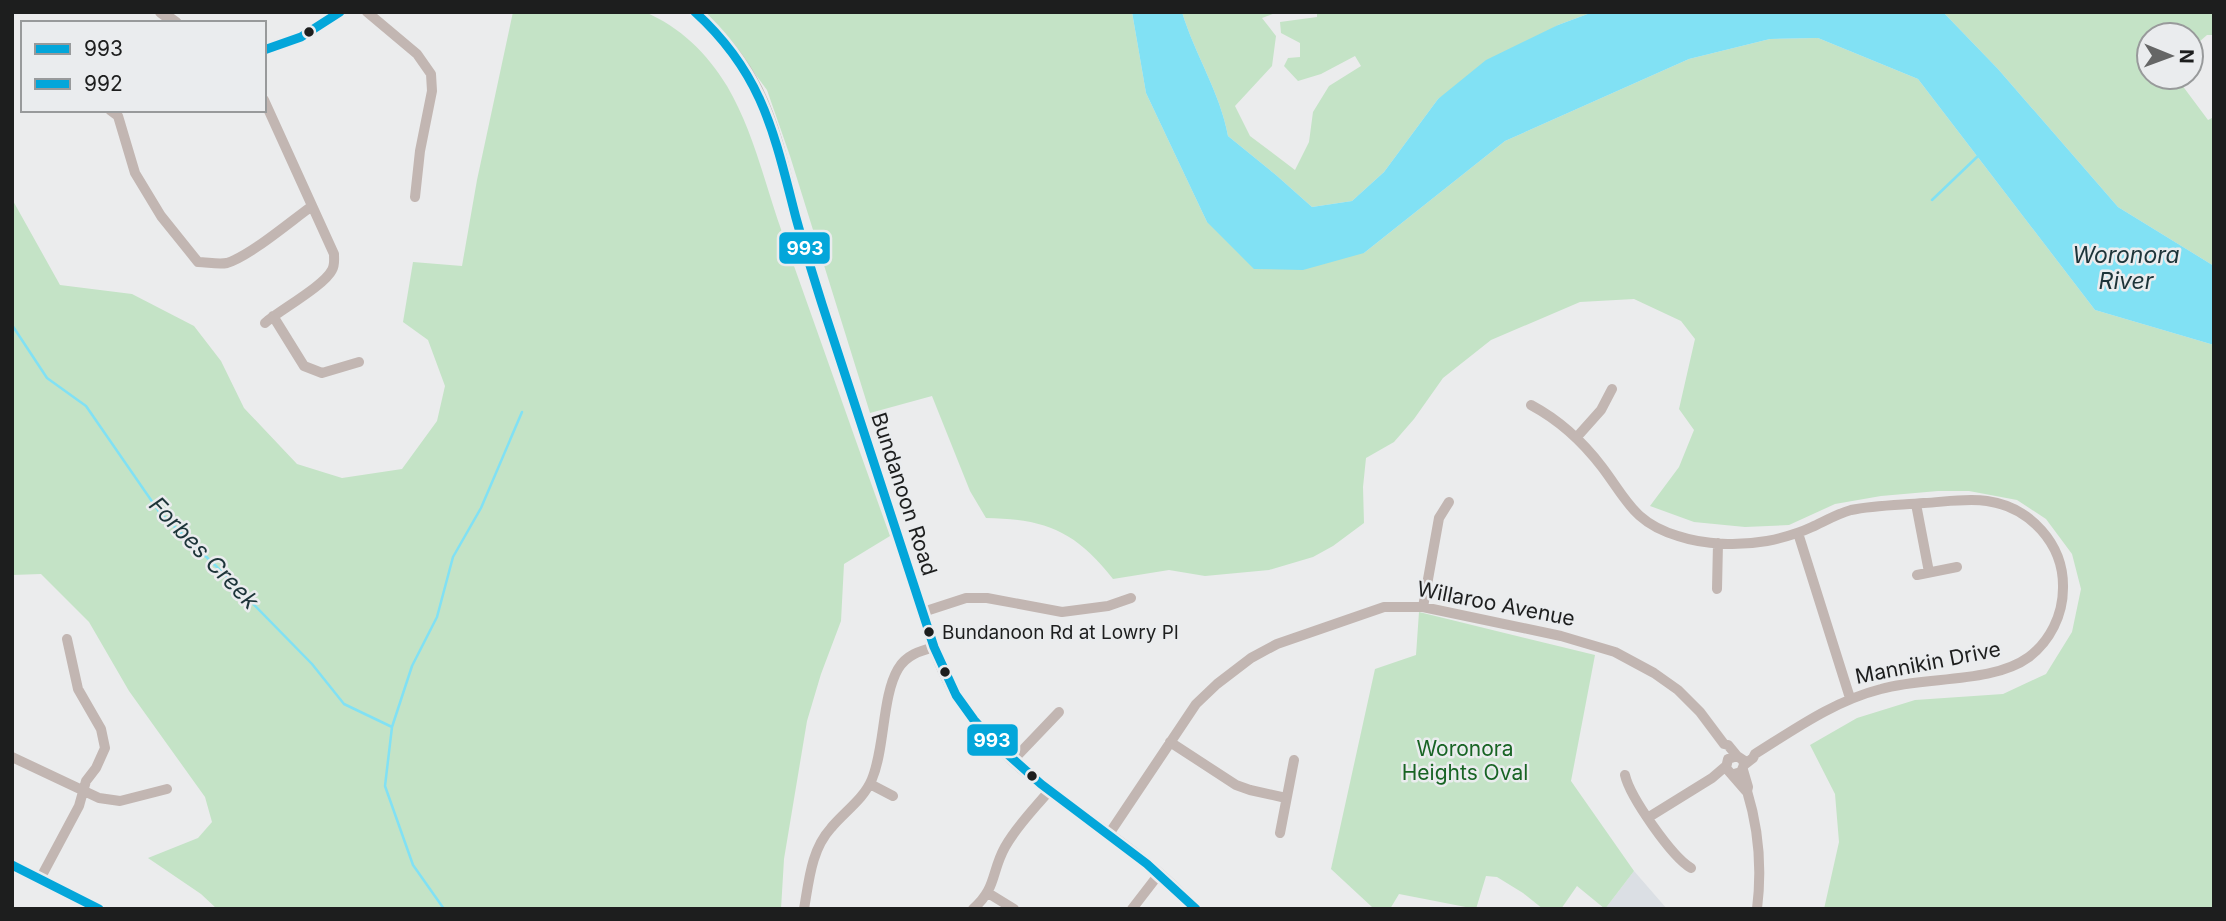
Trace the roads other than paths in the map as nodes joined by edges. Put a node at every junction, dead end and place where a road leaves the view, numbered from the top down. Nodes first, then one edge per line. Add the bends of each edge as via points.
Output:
1 (340, 12) edge
2 (366, 12) edge
3 (695, 12) edge
4 (266, 49) edge
5 (266, 104) edge
6 (117, 112) edge
7 (415, 197) dead end
8 (312, 206) junction
9 (359, 362) dead end
10 (1612, 389) dead end
11 (1531, 405) dead end
12 (1576, 438) junction
13 (1449, 502) dead end
14 (1916, 504) junction
15 (1798, 533) junction
16 (1718, 543) junction
17 (1957, 567) dead end
18 (1929, 572) junction
19 (1917, 575) dead end
20 (1717, 589) dead end
21 (1131, 598) dead end
22 (1423, 607) junction
23 (923, 612) junction
24 (67, 639) dead end
25 (934, 647) junction
26 (1850, 698) junction
27 (1059, 712) dead end
28 (1170, 742) junction
29 (12, 757) edge
30 (1013, 759) junction
31 (1294, 760) dead end
32 (1735, 765) junction
33 (1625, 775) dead end
34 (870, 784) junction
35 (167, 789) dead end
36 (1049, 791) junction
37 (82, 792) junction
38 (893, 796) dead end
39 (1286, 797) junction
40 (1649, 817) junction
41 (1109, 834) junction
42 (1280, 834) dead end
43 (12, 865) edge
44 (1691, 868) dead end
45 (1159, 874) junction
46 (40, 879) junction
47 (988, 893) junction
48 (99, 909) edge
49 (804, 909) edge
50 (973, 909) edge
51 (1014, 909) edge
52 (1132, 909) edge
53 (1196, 909) edge
54 (1757, 909) edge

1 - 4 street via 309,33
2 - 7 street via 416,54 431,74
3 - 23 street, Bundanoon Road via 746,71 772,126 805,250
5 - 8 street
6 - 8 street via 135,173 161,216 198,262 234,260
8 - 9 street via 334,254 334,268 324,281 269,319 304,366 323,373
10 - 12 street via 1601,410
11 - 12 street, Mannikin Drive
12 - 16 street, Mannikin Drive via 1643,519 1678,537
13 - 22 street via 1439,518
14 - 15 street, Mannikin Drive via 1851,510
14 - 18 street
14 - 26 street, Mannikin Drive via 1988,501 2027,516 2050,542 2060,565 2059,615 2038,648 2004,670 1899,684
15 - 16 street, Mannikin Drive via 1755,543
15 - 26 street
16 - 20 street
17 - 18 street
18 - 19 street
21 - 23 street via 1062,612 966,598
22 - 28 street, Willaroo Avenue via 1372,610 1265,650 1206,694
22 - 32 street, Willaroo Avenue via 1561,636 1615,652 1647,668 1700,712 1728,745
23 - 25 street, Bundanoon Road
24 - 37 street via 78,689 105,742
25 - 30 street, Bundanoon Road via 961,703
25 - 34 street via 908,658 898,670
26 - 32 street, Mannikin Drive
27 - 30 street
28 - 39 street via 1236,785
28 - 41 street, Willaroo Avenue
29 - 37 street
30 - 36 street, Bundanoon Road
31 - 39 street
32 - 40 street, Mannikin Drive
32 - 54 street, Willaroo Avenue via 1755,820 1760,879
33 - 40 street
34 - 38 street
34 - 49 street via 820,843
35 - 37 street via 120,801
36 - 41 street, Bundanoon Road
36 - 47 street via 1003,849
37 - 46 street
39 - 42 street
40 - 44 street via 1677,857
41 - 45 street, Bundanoon Road
43 - 46 street
45 - 52 street
45 - 53 street, Bundanoon Road
46 - 48 street
47 - 50 street
47 - 51 street

